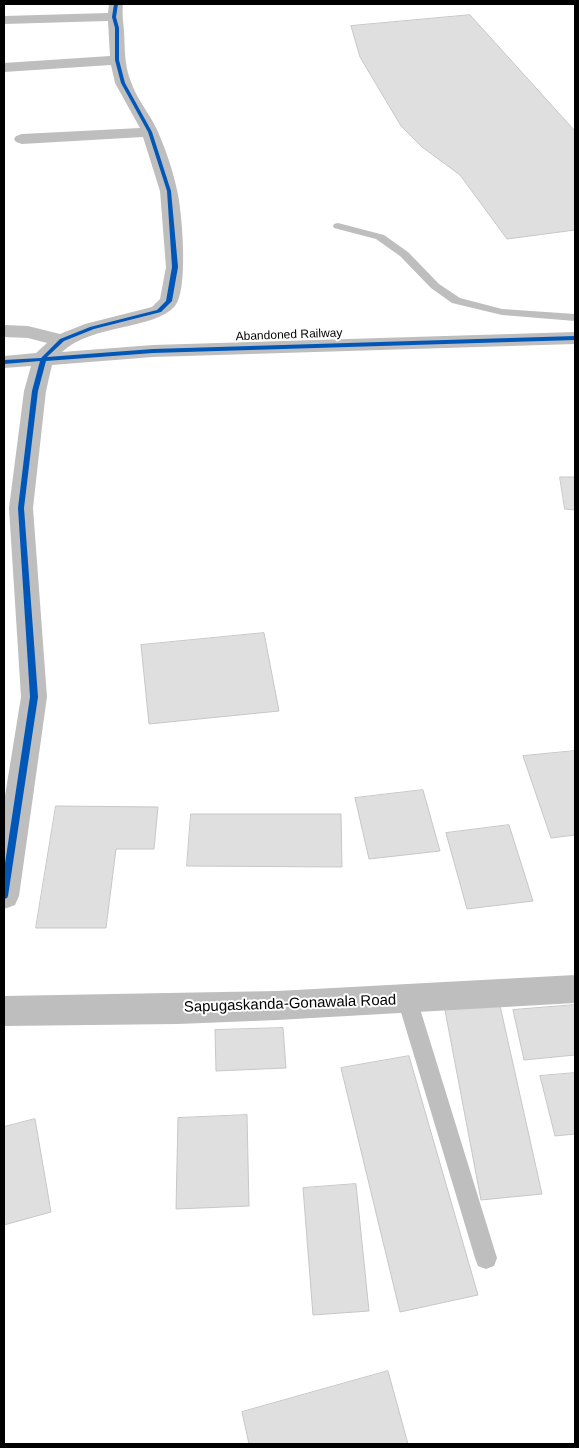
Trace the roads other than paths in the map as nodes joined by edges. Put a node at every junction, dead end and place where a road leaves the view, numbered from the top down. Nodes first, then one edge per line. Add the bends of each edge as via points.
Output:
1 (115, 10) edge
2 (4, 20) edge
3 (118, 60) junction
4 (4, 68) edge
5 (150, 132) junction
6 (22, 138) dead end
7 (338, 226) dead end
8 (575, 318) edge
9 (4, 331) edge
10 (575, 338) edge
11 (53, 349) junction
12 (4, 362) edge
13 (4, 896) edge
14 (575, 989) edge
15 (406, 999) junction
16 (4, 1011) edge
17 (486, 1258) dead end

1 - 2 street
1 - 3 street
3 - 4 street
3 - 5 street via 123,83
5 - 6 street
5 - 11 street via 169,190 175,267 169,301 160,311 92,328
7 - 8 lane via 380,236 456,301 502,312
9 - 11 street via 28,332
10 - 11 street, Abandoned Railway via 153,351
11 - 12 street, Abandoned Railway
11 - 13 street via 33,400 21,508 34,696
14 - 15 street, Sapugaskanda-Gonawala Road
15 - 16 street, Sapugaskanda-Gonawala Road via 179,1009
15 - 17 lane

